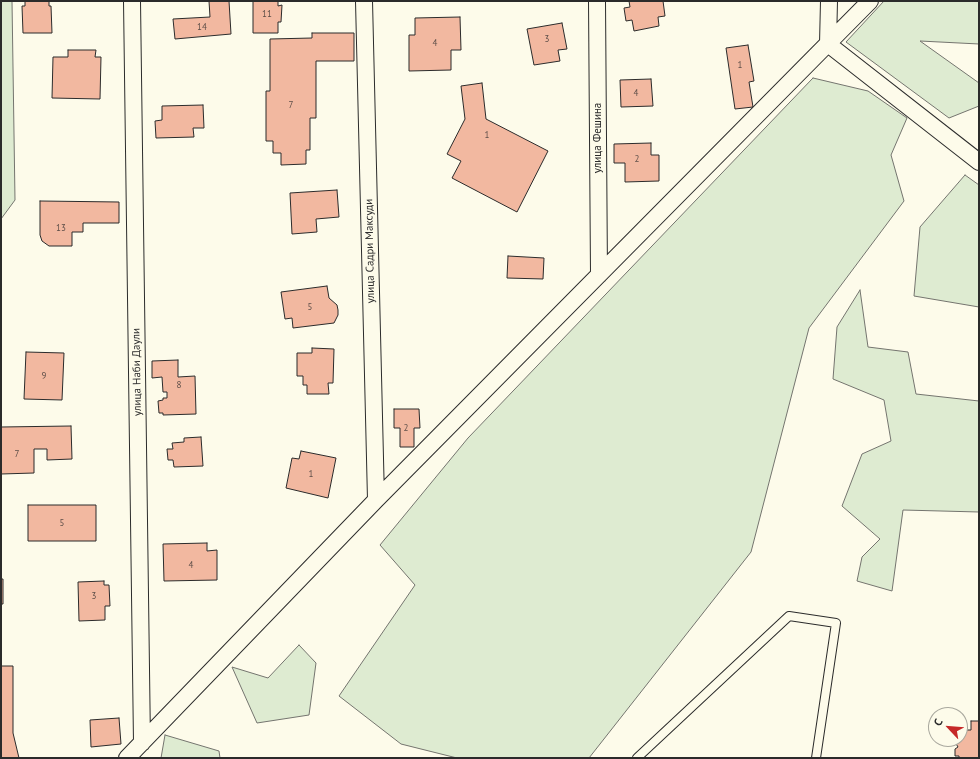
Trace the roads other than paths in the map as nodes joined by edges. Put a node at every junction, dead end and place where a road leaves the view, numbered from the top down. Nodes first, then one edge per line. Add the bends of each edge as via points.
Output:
1 (132, 1) edge
2 (364, 1) edge
3 (597, 1) edge
4 (829, 1) edge
5 (870, 1) edge
6 (828, 44) junction
7 (979, 162) edge
8 (599, 275) junction
9 (376, 500) junction
10 (142, 743) junction
11 (127, 758) edge
12 (637, 758) edge
13 (816, 758) edge

1 - 10 street, улица Наби Даули
2 - 9 street, улица Садри Максуди
3 - 8 street, улица Фешина
4 - 6 street
5 - 6 street
6 - 7 street
6 - 8 street
8 - 9 street
9 - 10 street
10 - 11 street
12 - 13 lane via 789,616 836,623

